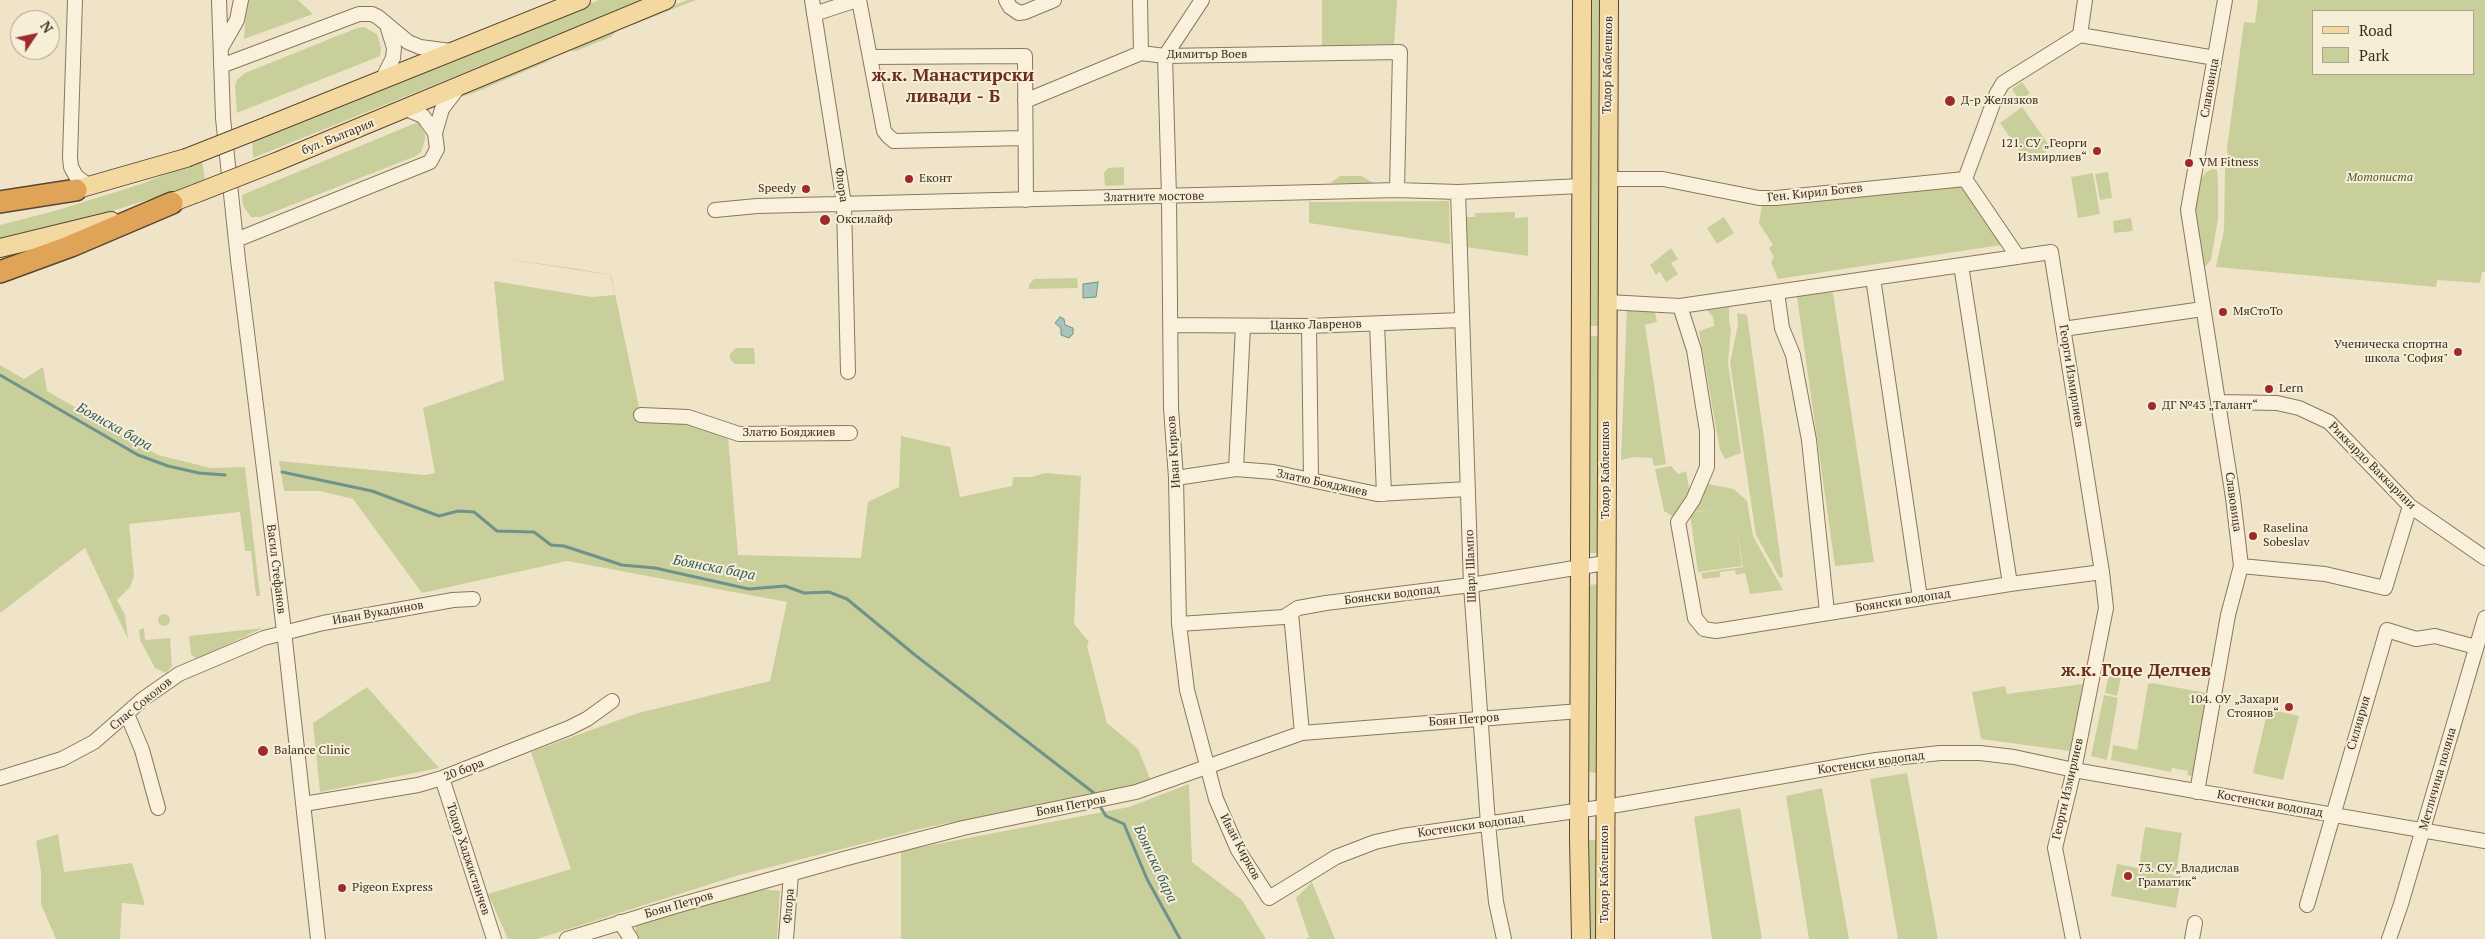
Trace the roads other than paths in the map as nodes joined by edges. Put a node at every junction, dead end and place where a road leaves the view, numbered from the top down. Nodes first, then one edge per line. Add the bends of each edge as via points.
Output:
1 (75, 0) edge
2 (219, 0) edge
3 (241, 0) edge
4 (581, 0) edge
5 (666, 0) edge
6 (812, 0) edge
7 (858, 0) edge
8 (1006, 0) edge
9 (1054, 0) edge
10 (1140, 0) edge
11 (1202, 0) edge
12 (1582, 0) edge
13 (1609, 0) edge
14 (2085, 0) edge
15 (2225, 0) edge
16 (814, 14) junction
17 (387, 24) junction
18 (2080, 35) junction
19 (221, 48) junction
20 (451, 51) junction
21 (1141, 53) junction
22 (1165, 56) junction
23 (871, 57) junction
24 (2215, 58) junction
25 (221, 66) junction
26 (382, 78) junction
27 (458, 88) junction
28 (1025, 101) junction
29 (406, 109) junction
30 (435, 133) junction
31 (1025, 138) junction
32 (1607, 179) junction
33 (1965, 179) junction
34 (1581, 186) junction
35 (82, 188) junction
36 (1397, 190) junction
37 (1458, 192) junction
38 (1170, 197) junction
39 (1026, 200) junction
40 (0, 202) edge
41 (172, 203) junction
42 (844, 204) junction
43 (721, 209) dead end
44 (0, 211) edge
45 (236, 240) junction
46 (0, 248) edge
47 (2018, 257) junction
48 (1961, 265) junction
49 (0, 272) edge
50 (1873, 278) junction
51 (1777, 292) junction
52 (1608, 302) junction
53 (1680, 306) junction
54 (2203, 309) junction
55 (1461, 320) junction
56 (1377, 324) junction
57 (1170, 325) junction
58 (1243, 326) junction
59 (1308, 326) junction
60 (2063, 329) junction
61 (848, 372) dead end
62 (2218, 402) junction
63 (641, 415) dead end
64 (850, 433) dead end
65 (1236, 469) junction
66 (1176, 478) junction
67 (1311, 479) junction
68 (1468, 489) junction
69 (1384, 494) junction
70 (2410, 506) junction
71 (2485, 558) edge
72 (1605, 563) junction
73 (2242, 566) junction
74 (1580, 567) junction
75 (2102, 572) junction
76 (2010, 584) junction
77 (1471, 585) junction
78 (1920, 598) junction
79 (473, 599) dead end
80 (1827, 612) junction
81 (1292, 613) junction
82 (2485, 618) edge
83 (1179, 624) junction
84 (284, 632) junction
85 (2476, 647) junction
86 (612, 701) dead end
87 (1580, 711) junction
88 (127, 714) junction
89 (1479, 719) junction
90 (1302, 733) junction
91 (1206, 768) junction
92 (2074, 770) junction
93 (0, 778) edge
94 (442, 778) junction
95 (2197, 792) junction
96 (304, 804) junction
97 (1604, 807) junction
98 (158, 808) dead end
99 (1580, 809) junction
100 (2332, 815) junction
101 (1488, 824) junction
102 (2423, 830) junction
103 (2485, 841) edge
104 (791, 874) junction
105 (1269, 898) joint
106 (2307, 905) dead end
107 (620, 922) junction
108 (2195, 923) dead end
109 (318, 939) edge
110 (494, 939) edge
111 (567, 939) edge
112 (631, 939) edge
113 (786, 939) edge
114 (1504, 939) edge
115 (1581, 939) edge
116 (1605, 939) edge
117 (2073, 939) edge
118 (2192, 939) edge
119 (2389, 939) edge

1 - 35 street via 70,157 71,167
2 - 19 street, Васил Стефанов
3 - 19 street via 237,20
4 - 20 main road
5 - 27 main road, бул. България
6 - 16 street, Флора
7 - 16 street
7 - 23 street
8 - 9 street via 1019,13
10 - 21 street
11 - 22 street
12 - 34 main road, Тодор Каблешков
13 - 32 main road, Тодор Каблешков
14 - 18 street
15 - 24 street, Славовица
16 - 42 street, Флора
17 - 20 street via 408,42
17 - 25 street via 372,14 359,14
17 - 26 street via 394,48 393,58
18 - 24 street
18 - 33 street via 2003,83
19 - 25 street, Васил Стефанов
20 - 26 main road
21 - 22 street, Димитър Воев
21 - 28 street, Димитър Воев
22 - 36 street, Димитър Воев via 1400,52
22 - 38 street, Иван Кирков
23 - 28 street via 1025,56
23 - 31 street via 884,131 894,141
24 - 54 street, Славовица via 2188,210
25 - 45 street, Васил Стефанов
26 - 35 main road, bridge via 186,158
27 - 29 main road, бул. България
27 - 30 street via 442,109
28 - 31 street
29 - 30 street via 423,116
29 - 41 main road, бул. България, bridge
30 - 45 street via 437,149 425,165
31 - 39 street
32 - 33 street, Ген. Кирил Ботев via 1663,178 1759,198 1776,198
32 - 52 main road, Тодор Каблешков
33 - 47 street
34 - 37 street, Златните мостове
34 - 74 main road, Тодор Каблешков
35 - 40 highway
35 - 44 main road
36 - 37 street, Златните мостове
36 - 38 street, Златните мостове
37 - 55 street, Шарл Шампо
38 - 39 street, Златните мостове
38 - 57 street, Иван Кирков
39 - 42 street, Златните мостове
41 - 46 main road, бул. България
41 - 49 highway
42 - 43 street, Златните мостове
42 - 61 street, Флора
45 - 84 street, Васил Стефанов
47 - 48 street, Георги Измирлиев
47 - 60 street, Георги Измирлиев via 2051,252
48 - 50 street, Георги Измирлиев
48 - 76 street
50 - 51 street, Георги Измирлиев
50 - 78 street
51 - 53 street, Георги Измирлиев
51 - 80 street via 1782,328 1793,355 1809,440
52 - 53 street, Георги Измирлиев
52 - 72 main road, Тодор Каблешков
53 - 80 street, Боянски водопад via 1694,350 1707,431 1707,467 1678,522 1695,618 1704,629 1716,632
54 - 60 street
54 - 62 street, Славовица
55 - 56 street, Цанко Лавренов
55 - 68 street, Шарл Шампо
56 - 59 street, Цанко Лавренов
56 - 69 street
57 - 58 street, Цанко Лавренов
57 - 66 street, Иван Кирков
58 - 59 street, Цанко Лавренов
58 - 65 street
59 - 67 street
60 - 75 street, Георги Измирлиев
62 - 70 street, Риккардо Ваккарини via 2277,403 2299,408 2329,422
62 - 73 street, Славовица
63 - 64 street, Златю Бояджиев via 688,417 739,434
65 - 66 street, Златю Бояджиев
65 - 67 street, Златю Бояджиев
66 - 83 street, Иван Кирков
67 - 69 street, Златю Бояджиев
68 - 69 street, Златю Бояджиев
68 - 77 street, Шарл Шампо
70 - 71 street, Риккардо Ваккарини
70 - 73 street via 2385,588 2325,574
72 - 74 street, Боянски водопад
72 - 97 main road, Тодор Каблешков
73 - 95 street, Славовица via 2228,615
74 - 77 street, Боянски водопад
74 - 87 main road, Тодор Каблешков
75 - 76 street, Боянски водопад
75 - 92 street, Георги Измирлиев via 2106,608
76 - 78 street, Боянски водопад
77 - 81 street, Боянски водопад via 1326,603 1298,608
77 - 89 street, Шарл Шампо
78 - 80 street, Боянски водопад
79 - 84 street, Иван Вукадинов
81 - 83 street, Боянски водопад
81 - 90 street
82 - 85 street, Метличина поляна
83 - 91 street, Иван Кирков via 1187,690
84 - 88 street, Спас Соколов via 179,674
84 - 96 street, Васил Стефанов
85 - 100 street, Силиврия via 2435,636 2416,639 2387,630
85 - 102 street, Метличина поляна
86 - 94 street, 20 бора via 569,728
87 - 89 street, Боян Петров
87 - 99 main road, Тодор Каблешков
88 - 93 street, Спас Соколов via 94,742 62,760
88 - 98 street via 142,750
89 - 90 street, Боян Петров
89 - 101 street, Шарл Шампо
90 - 91 street, Боян Петров
91 - 104 street, Боян Петров via 1136,792 963,828
91 - 105 street, Иван Кирков via 1218,806 1238,850
92 - 95 street, Костенски водопад
92 - 97 street, Костенски водопад via 1980,753 1940,753 1876,760
92 - 117 street, Георги Измирлиев via 2055,848
94 - 96 street, 20 бора
94 - 110 street, Тодор Хаджистанчев
95 - 100 street, Костенски водопад
96 - 109 street, Васил Стефанов
97 - 99 street, Костенски водопад
97 - 116 main road, Тодор Каблешков
99 - 101 street, Костенски водопад
99 - 115 main road, Тодор Каблешков
100 - 102 street, Костенски водопад
100 - 106 street, Силиврия
101 - 105 street, Костенски водопад via 1376,842 1336,857
101 - 114 street, Шарл Шампо via 1496,902
102 - 103 street, Костенски водопад
102 - 119 street, Метличина поляна
104 - 107 street, Боян Петров
104 - 113 street, Флора
107 - 111 street, Боян Петров
107 - 112 street
108 - 118 street

